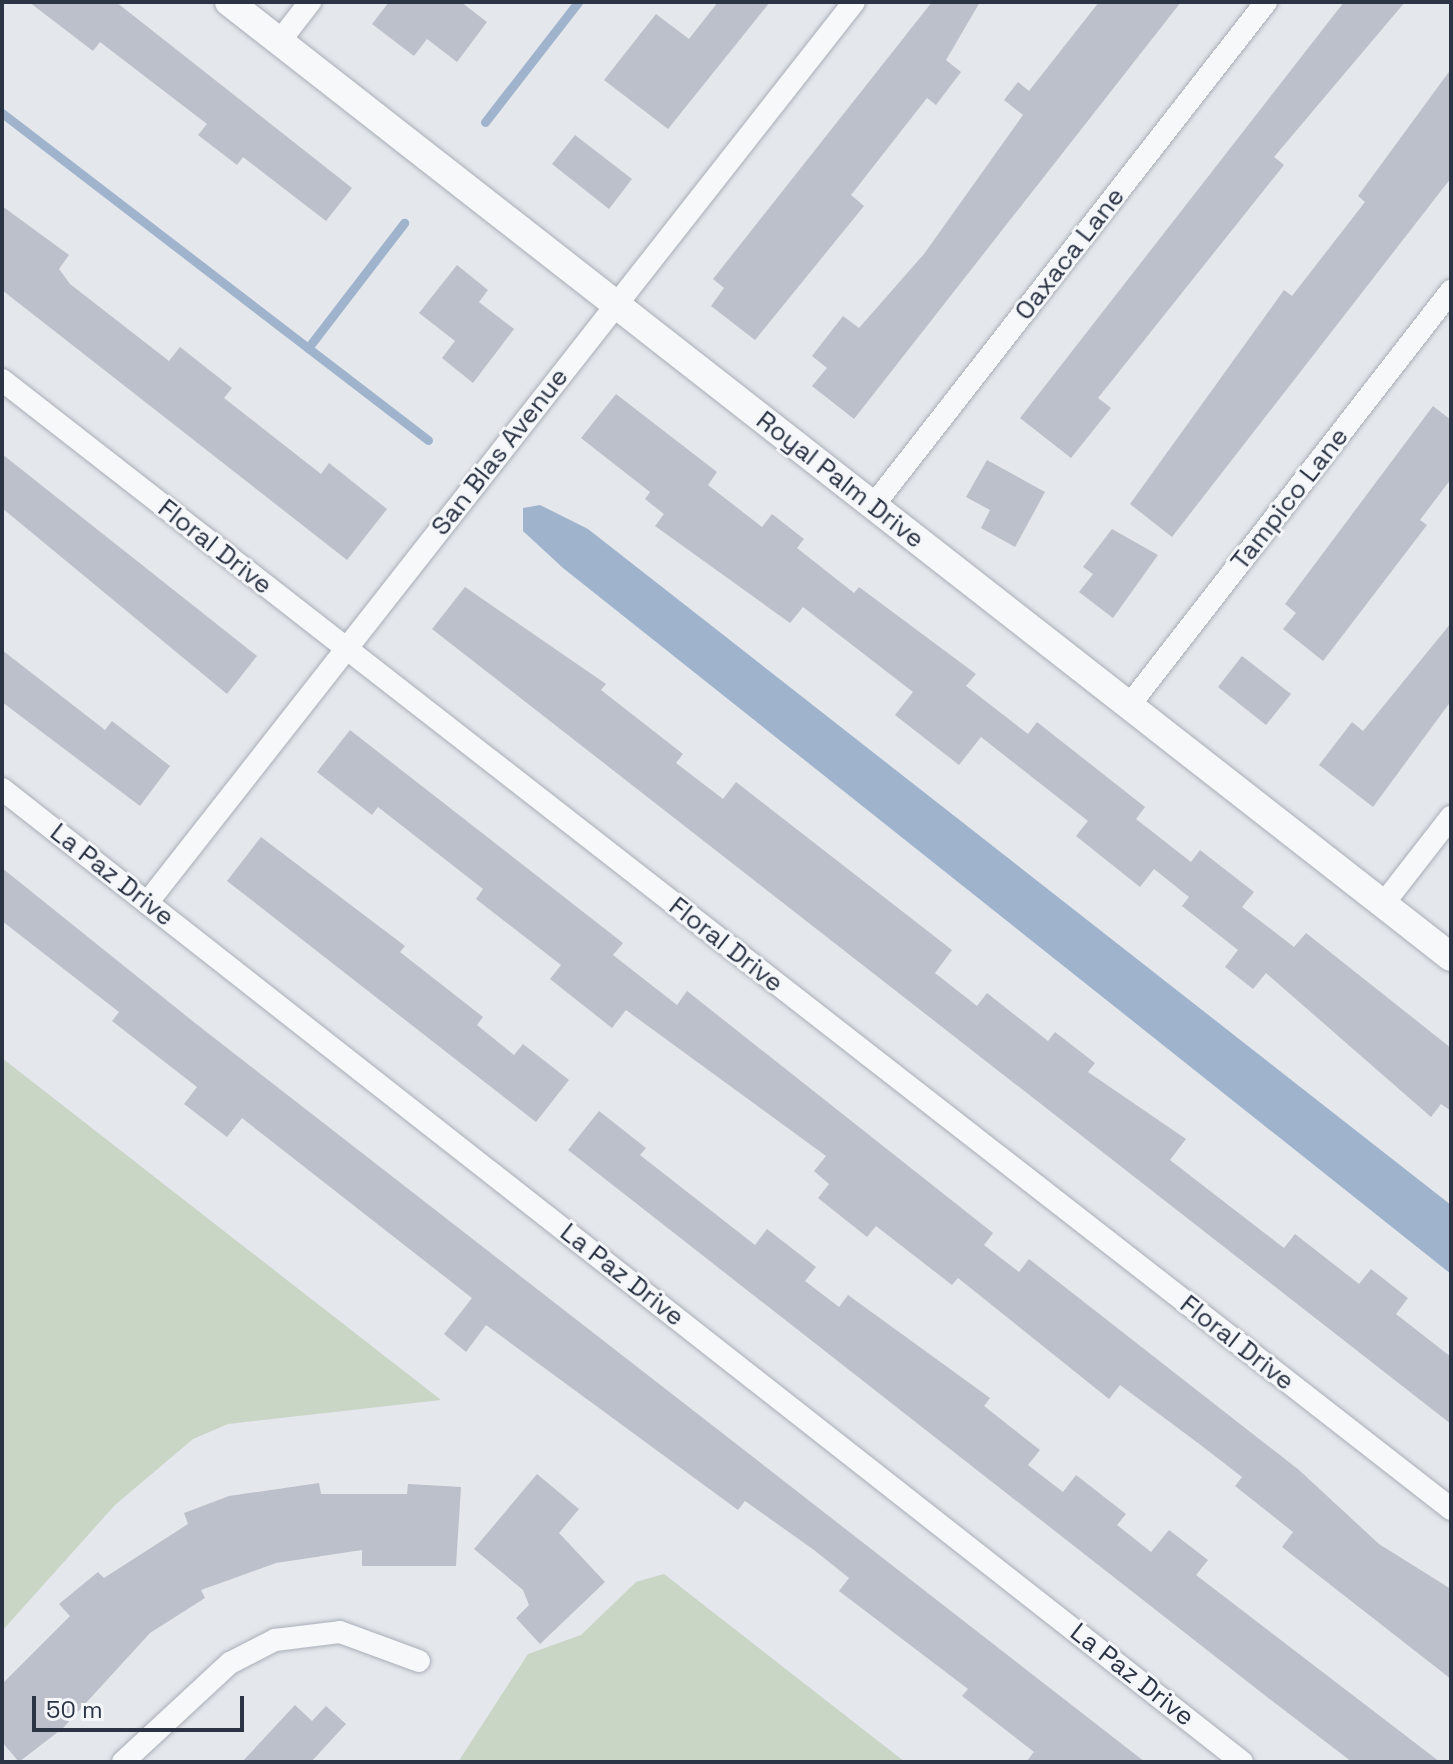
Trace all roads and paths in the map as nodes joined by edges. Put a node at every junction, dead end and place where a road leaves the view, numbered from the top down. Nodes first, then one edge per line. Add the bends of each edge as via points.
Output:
1 (229, 2) edge
2 (310, 2) edge
3 (854, 2) edge
4 (1266, 2) edge
5 (279, 42) junction
6 (1451, 291) edge
7 (615, 305) junction
8 (2, 380) edge
9 (873, 506) junction
10 (345, 649) junction
11 (1128, 707) junction
12 (2, 789) edge
13 (1451, 817) edge
14 (147, 903) junction
15 (1384, 903) junction
16 (1451, 957) edge
17 (1451, 1509) edge
18 (419, 1661) dead end
19 (123, 1762) edge
20 (1242, 1762) edge

1 - 5 street, Royal Palm Drive
2 - 5 street
3 - 7 street, San Blas Avenue
4 - 9 street, Oaxaca Lane
5 - 7 street, Royal Palm Drive
6 - 11 street, Tampico Lane
7 - 9 street, Royal Palm Drive
7 - 10 street, San Blas Avenue
8 - 10 street, Floral Drive
9 - 11 street, Royal Palm Drive
10 - 14 street, San Blas Avenue
10 - 17 street, Floral Drive
11 - 15 street, Royal Palm Drive
12 - 14 street, La Paz Drive
13 - 15 street
14 - 20 street, La Paz Drive
15 - 16 street, Royal Palm Drive
18 - 19 street via 340,1632 275,1640 230,1663

